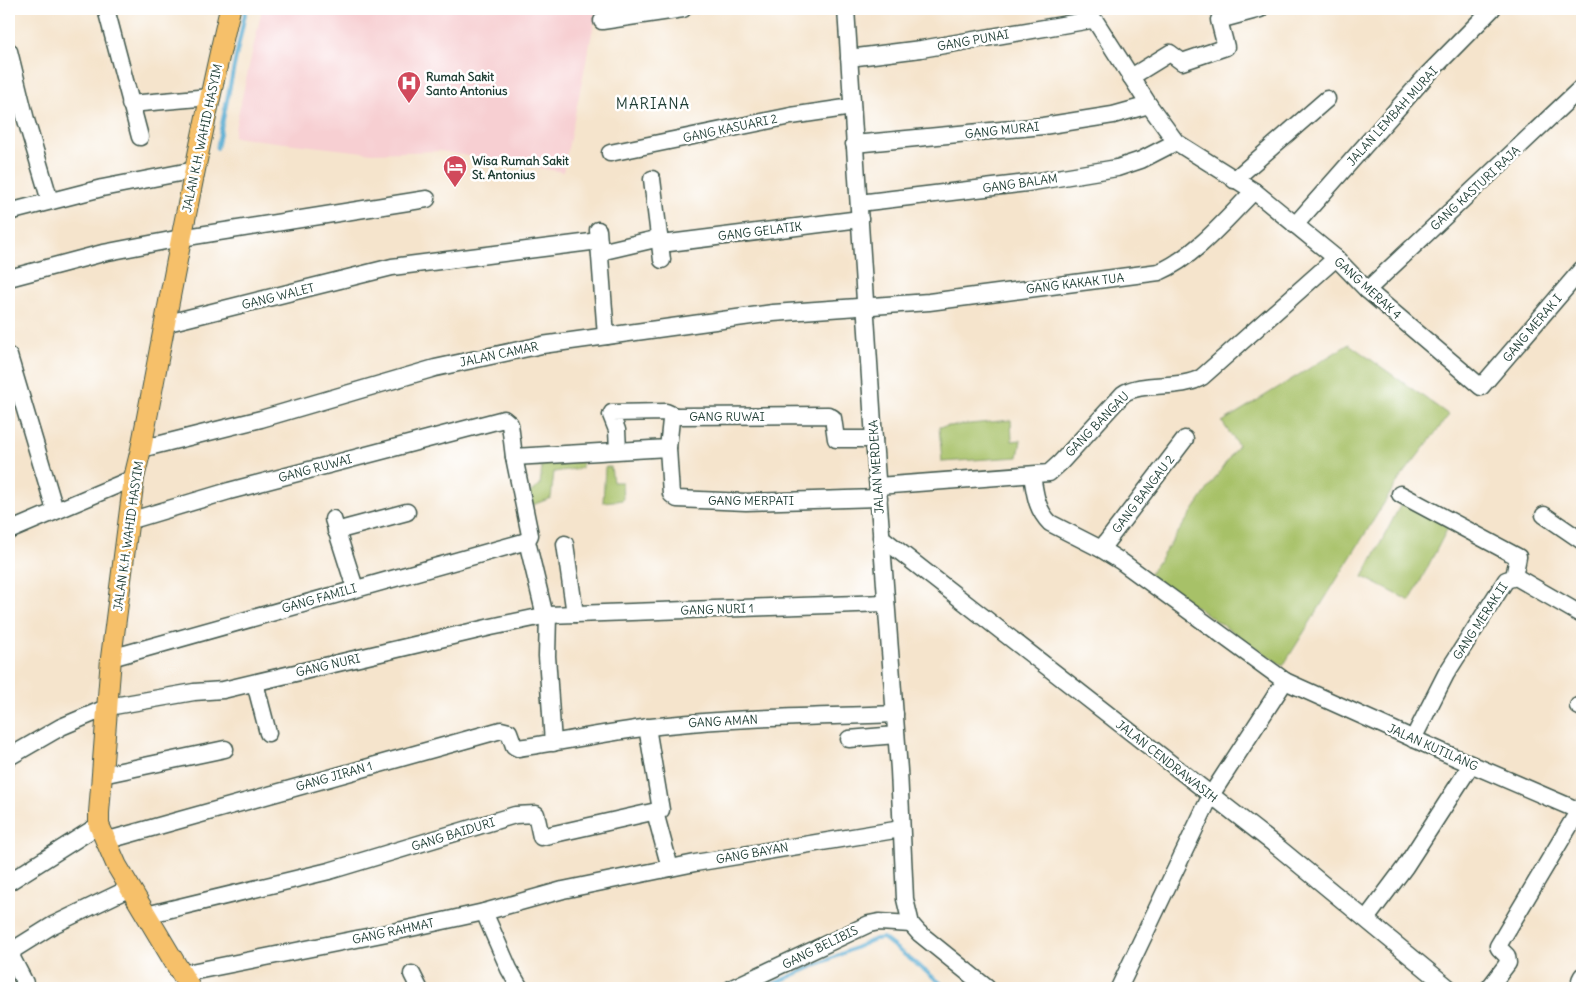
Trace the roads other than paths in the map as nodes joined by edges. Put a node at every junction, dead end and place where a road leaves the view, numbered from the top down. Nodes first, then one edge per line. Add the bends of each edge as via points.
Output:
1 (106, 9) edge
2 (230, 9) edge
3 (683, 9) edge
4 (846, 9) edge
5 (1260, 9) edge
6 (1492, 9) edge
7 (1088, 17) edge
8 (602, 21) dead end
9 (9, 51) edge
10 (850, 58) junction
11 (1131, 77) junction
12 (1582, 86) edge
13 (210, 97) junction
14 (1327, 99) dead end
15 (130, 104) junction
16 (1149, 105) junction
17 (852, 107) junction
18 (140, 137) dead end
19 (1176, 142) junction
20 (854, 144) junction
21 (610, 153) dead end
22 (195, 170) junction
23 (652, 179) dead end
24 (1234, 180) junction
25 (1254, 191) junction
26 (427, 200) dead end
27 (50, 201) junction
28 (859, 211) junction
29 (9, 212) edge
30 (1295, 225) junction
31 (181, 238) junction
32 (599, 241) junction
33 (661, 247) junction
34 (1336, 258) junction
35 (1582, 269) edge
36 (9, 278) edge
37 (1367, 290) junction
38 (866, 306) junction
39 (164, 324) junction
40 (606, 336) junction
41 (9, 356) edge
42 (1482, 387) joint
43 (675, 416) junction
44 (868, 439) junction
45 (1185, 439) dead end
46 (142, 448) junction
47 (668, 448) junction
48 (618, 450) junction
49 (514, 457) junction
50 (1032, 475) junction
51 (134, 478) junction
52 (878, 492) junction
53 (1400, 494) dead end
54 (55, 510) junction
55 (407, 512) dead end
56 (1544, 515) dead end
57 (129, 521) junction
58 (9, 531) edge
59 (881, 537) junction
60 (527, 541) junction
61 (1582, 542) edge
62 (564, 544) dead end
63 (1101, 549) junction
64 (1514, 576) junction
65 (355, 588) junction
66 (886, 603) junction
67 (575, 614) junction
68 (1582, 615) edge
69 (546, 616) junction
70 (111, 658) junction
71 (1284, 680) junction
72 (255, 683) junction
73 (108, 707) junction
74 (895, 714) junction
75 (647, 727) junction
76 (268, 733) dead end
77 (896, 735) junction
78 (849, 739) dead end
79 (1413, 739) junction
80 (553, 743) junction
81 (225, 749) dead end
82 (9, 757) edge
83 (1472, 765) junction
84 (102, 775) junction
85 (1210, 795) junction
86 (1581, 811) edge
87 (655, 812) junction
88 (902, 829) junction
89 (102, 833) junction
90 (670, 868) junction
91 (9, 882) edge
92 (603, 882) joint
93 (130, 888) junction
94 (484, 912) junction
95 (146, 915) junction
96 (1366, 918) junction
97 (912, 924) junction
98 (185, 981) edge
99 (26, 983) dead end
100 (1431, 983) edge
101 (983, 987) edge
102 (520, 988) edge
103 (732, 988) edge
104 (1119, 988) edge
105 (1449, 988) edge
106 (1489, 988) edge

1 - 15 street
2 - 13 main road, JALAN K.H. WAHID HASYIM
3 - 8 street
4 - 10 street, JALAN MERDEKA
5 - 11 street via 1220,20 1226,47 1182,62 1170,53
6 - 30 street, JALAN LEMBAH MURAI via 1427,75
7 - 10 street, GANG PUNAI via 921,50
7 - 11 street
9 - 27 street
10 - 17 street, JALAN MERDEKA
11 - 16 street
12 - 37 street, GANG KASTURI RAJA
13 - 15 street
13 - 22 main road, JALAN K.H. WAHID HASYIM
14 - 24 street
15 - 18 street
16 - 19 street
16 - 20 street, GANG MURAI via 1113,115 1043,126
17 - 20 street, JALAN MERDEKA
17 - 21 street, GANG KASUARI 2 via 791,116
19 - 24 street, GANG MERAK 4
19 - 28 street, GANG BALAM via 1117,168
20 - 28 street, JALAN MERDEKA
22 - 27 street
22 - 31 main road, JALAN K.H. WAHID HASYIM
23 - 33 street
24 - 25 street, GANG MERAK 4
25 - 30 street, GANG MERAK 4
25 - 38 street, GANG KAKAK TUA via 1193,250 1159,272
26 - 31 street
27 - 29 street
28 - 33 street, GANG GELATIK
28 - 38 street, JALAN MERDEKA
30 - 34 street, GANG MERAK 4
31 - 36 street via 103,253
31 - 39 main road, JALAN K.H. WAHID HASYIM
32 - 33 street, GANG GELATIK
32 - 39 street, GANG WALET via 392,267
32 - 40 street
34 - 37 street, GANG MERAK 4
34 - 50 street, GANG BANGAU via 1202,377 1191,382 1126,391 1055,468 1049,473
35 - 42 street, GANG MERAK I
37 - 42 street, GANG MERAK 4
38 - 40 street, JALAN CAMAR via 773,313
38 - 44 street, JALAN MERDEKA
39 - 46 main road, JALAN K.H. WAHID HASYIM
40 - 46 street, JALAN CAMAR via 507,352 436,368 261,419
41 - 54 street
43 - 44 street, GANG RUWAI via 828,416 833,418 839,440
43 - 47 street, GANG RUWAI via 671,420
43 - 48 street via 666,412 612,413
44 - 52 street, JALAN MERDEKA
45 - 63 street, GANG BANGAU 2
46 - 51 main road, JALAN K.H. WAHID HASYIM
47 - 48 street
47 - 52 street, GANG MERPATI via 671,494 677,499 746,502
48 - 49 street
49 - 57 street, GANG RUWAI via 510,424 502,418
49 - 60 street via 530,535
50 - 52 street, GANG BANGAU
50 - 63 street, JALAN KUTILANG via 1037,506 1045,518
51 - 54 street
51 - 57 main road, JALAN K.H. WAHID HASYIM
52 - 59 street, JALAN MERDEKA
53 - 64 street via 1518,557
54 - 58 street
55 - 65 street via 334,525
56 - 61 street
57 - 70 main road, JALAN K.H. WAHID HASYIM
59 - 66 street, JALAN MERDEKA
59 - 85 street, JALAN CENDRAWASIH
60 - 65 street, GANG FAMILI
60 - 69 street
62 - 67 street
63 - 71 street, JALAN KUTILANG
64 - 68 street, GANG MERAK II
64 - 79 street, GANG MERAK II via 1506,580 1446,674
65 - 70 street, GANG FAMILI
66 - 67 street, GANG NURI 1
66 - 74 street, JALAN MERDEKA
67 - 69 street, GANG NURI 1
69 - 72 street, GANG NURI
69 - 80 street
70 - 73 main road, JALAN K.H. WAHID HASYIM
71 - 79 street, JALAN KUTILANG
71 - 85 street
72 - 73 street, GANG NURI
72 - 76 street
73 - 82 street, GANG NURI via 61,727
73 - 84 main road, JALAN K.H. WAHID HASYIM
74 - 75 street, GANG AMAN
74 - 77 street, JALAN MERDEKA
75 - 80 street, GANG AMAN
75 - 87 street via 660,810
77 - 78 street
77 - 88 street, JALAN MERDEKA
79 - 83 street, JALAN KUTILANG
80 - 89 street, GANG JIRAN 1 via 517,748 510,732 501,730
81 - 84 street
83 - 86 street, JALAN KUTILANG
83 - 96 street via 1405,867
84 - 89 main road, JALAN K.H. WAHID HASYIM via 99,806
85 - 96 street, JALAN CENDRAWASIH
85 - 104 street
86 - 106 street via 1498,946 1507,956 1508,964
87 - 90 street
87 - 95 street, GANG BAIDURI via 541,837 536,814 515,815 329,871
88 - 90 street, GANG BAYAN
88 - 97 street, JALAN MERDEKA via 905,899
89 - 91 street
89 - 93 main road, JALAN K.H. WAHID HASYIM
90 - 92 street, GANG BAYAN
92 - 94 street, GANG RAHMAT
93 - 95 main road, JALAN K.H. WAHID HASYIM
93 - 99 street via 53,925 13,950 12,958
94 - 98 street, GANG RAHMAT
94 - 102 street
95 - 98 main road, JALAN K.H. WAHID HASYIM
96 - 100 street, JALAN CENDRAWASIH
97 - 101 street
97 - 103 street, GANG BELIBIS via 869,924
100 - 105 street, JALAN CENDRAWASIH

